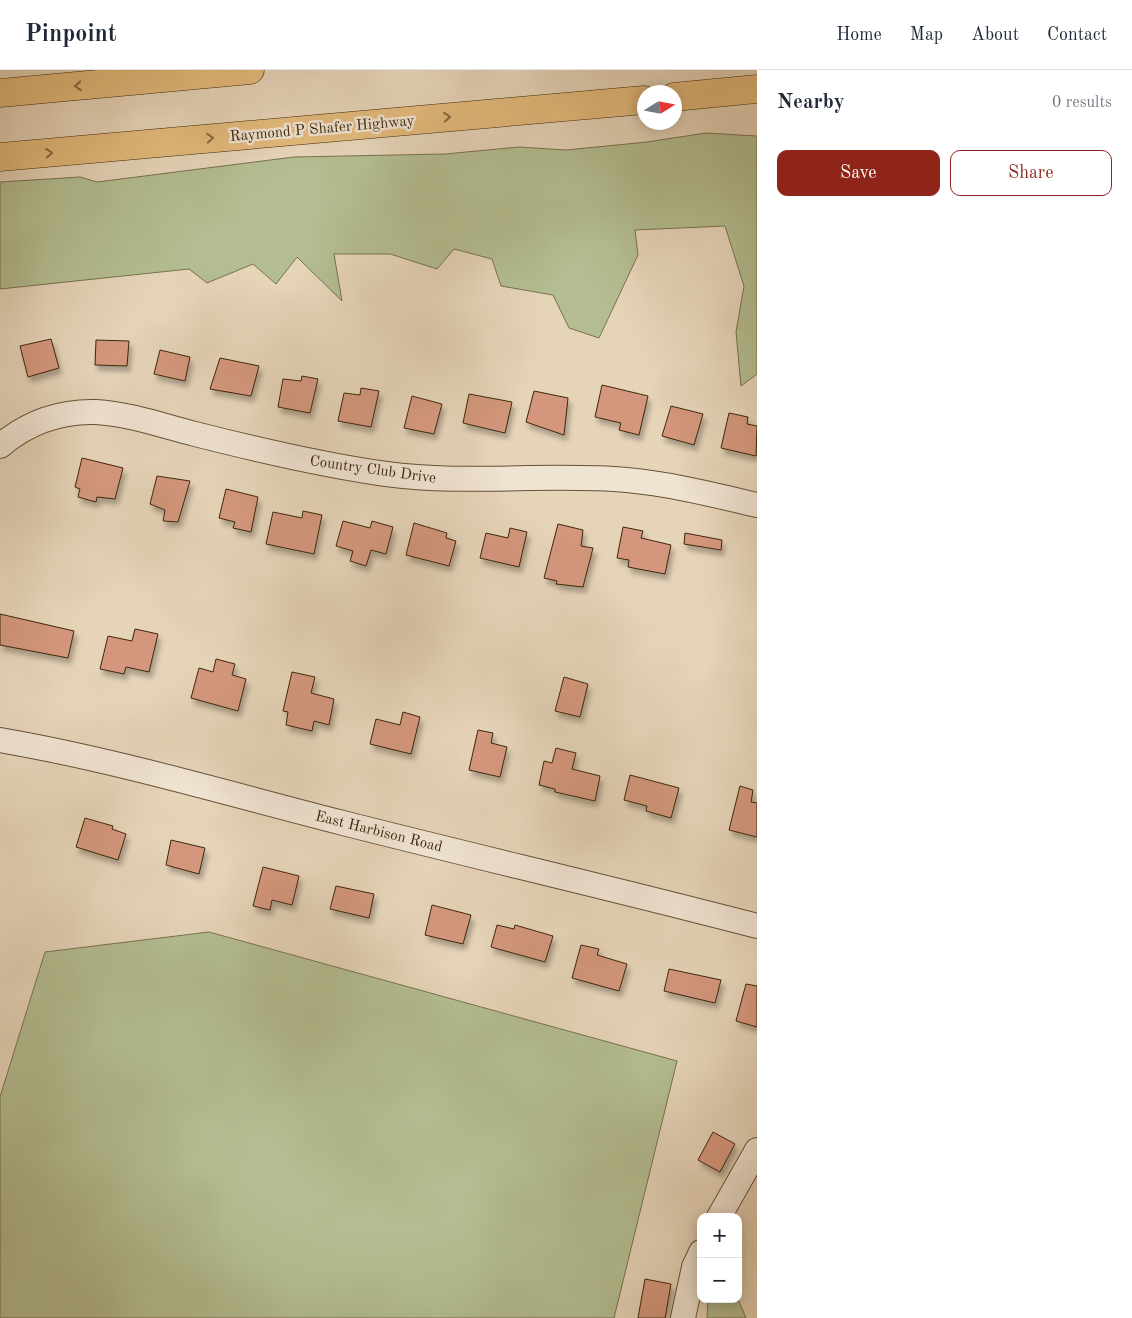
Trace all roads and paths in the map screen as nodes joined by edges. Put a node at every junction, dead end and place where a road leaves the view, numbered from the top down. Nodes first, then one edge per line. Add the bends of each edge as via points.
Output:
1 (213, 70) edge
2 (250, 70) edge
3 (162, 78) junction
4 (757, 89) edge
5 (0, 93) edge
6 (757, 96) edge
7 (682, 98) edge
8 (682, 99) edge
9 (637, 101) edge
10 (0, 157) edge
11 (0, 446) edge
12 (757, 505) edge
13 (0, 740) edge
14 (757, 926) edge
15 (757, 1150) edge
16 (721, 1213) edge
17 (698, 1258) edge
18 (683, 1318) edge

1 - 3 highway
2 - 3 highway
3 -> 5 highway
4 - 7 highway
6 - 8 highway
10 -> 9 highway, Raymond P Shafer Highway
11 - 12 street, Country Club Drive via 15,434 46,419 69,413 97,412 136,418 332,466 388,475 438,479 626,480 684,488
13 - 14 street, East Harbison Road via 96,760
15 - 16 street
17 - 18 street

